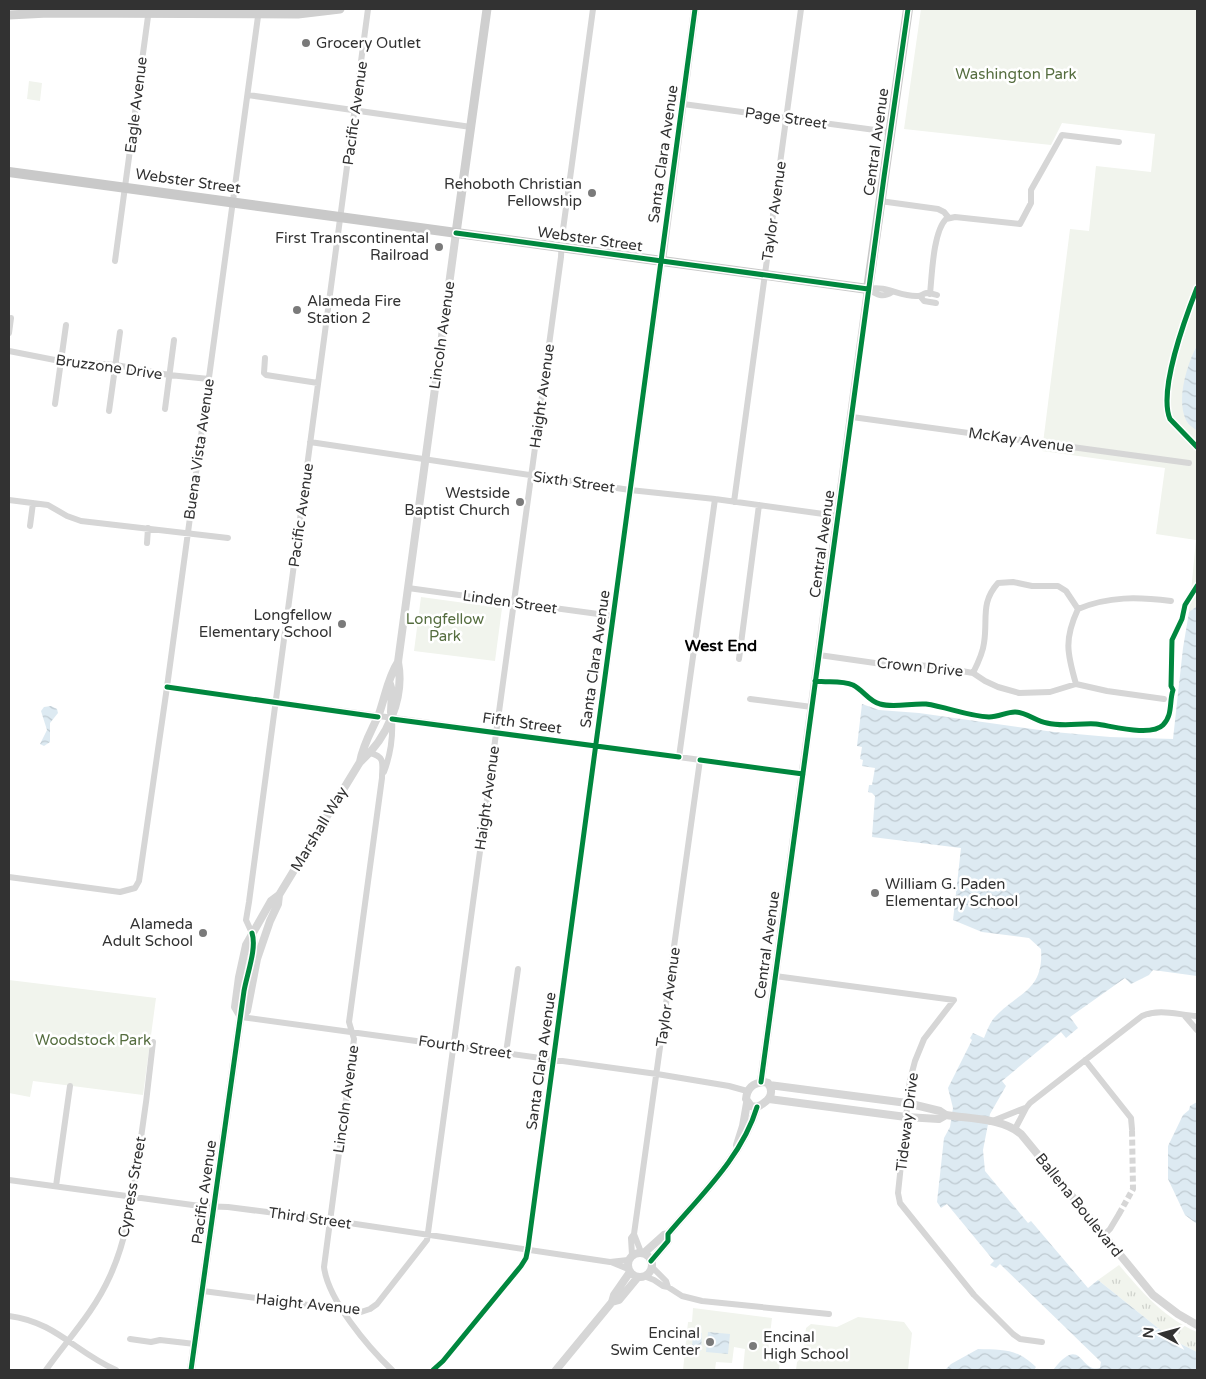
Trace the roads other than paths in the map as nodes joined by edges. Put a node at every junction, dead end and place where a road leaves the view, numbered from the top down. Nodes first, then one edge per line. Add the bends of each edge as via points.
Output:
1 (340, 9) edge
2 (368, 9) edge
3 (487, 9) edge
4 (592, 9) edge
5 (695, 9) edge
6 (801, 9) edge
7 (908, 9) edge
8 (148, 11) edge
9 (258, 11) edge
10 (9, 16) edge
11 (248, 95) junction
12 (683, 104) junction
13 (355, 110) junction
14 (786, 118) junction
15 (471, 127) junction
16 (890, 132) junction
17 (1119, 142) dead end
18 (9, 172) edge
19 (126, 187) junction
20 (880, 201) junction
21 (233, 202) junction
22 (340, 217) junction
23 (949, 218) junction
24 (456, 233) junction
25 (561, 248) junction
26 (115, 261) dead end
27 (662, 261) junction
28 (765, 275) junction
29 (868, 289) junction
30 (920, 296) junction
31 (936, 303) dead end
32 (11, 318) dead end
33 (66, 325) dead end
34 (120, 332) dead end
35 (9, 333) edge
36 (174, 340) dead end
37 (9, 351) edge
38 (264, 358) dead end
39 (60, 361) junction
40 (116, 365) junction
41 (170, 375) junction
42 (209, 379) junction
43 (318, 383) junction
44 (55, 404) dead end
45 (165, 410) dead end
46 (110, 411) dead end
47 (852, 417) junction
48 (310, 442) junction
49 (425, 460) junction
50 (1190, 463) dead end
51 (531, 476) junction
52 (630, 490) junction
53 (715, 499) junction
54 (9, 500) edge
55 (734, 502) junction
56 (33, 503) junction
57 (759, 505) junction
58 (838, 516) junction
59 (30, 526) dead end
60 (148, 528) junction
61 (188, 532) junction
62 (228, 538) dead end
63 (147, 543) dead end
64 (408, 588) junction
65 (1171, 601) dead end
66 (513, 603) junction
67 (1078, 609) junction
68 (613, 616) junction
69 (819, 655) junction
70 (739, 659) dead end
71 (398, 662) junction
72 (973, 673) junction
73 (390, 681) junction
74 (1076, 684) junction
75 (167, 687) junction
76 (750, 699) dead end
77 (1164, 699) dead end
78 (276, 702) junction
79 (812, 707) junction
80 (378, 717) junction
81 (392, 719) junction
82 (496, 731) junction
83 (596, 746) junction
84 (370, 753) junction
85 (679, 757) junction
86 (700, 760) junction
87 (360, 762) junction
88 (803, 774) junction
89 (382, 778) junction
90 (9, 877) edge
91 (279, 896) junction
92 (252, 932) junction
93 (263, 940) joint
94 (518, 969) dead end
95 (775, 976) junction
96 (1184, 1015) junction
97 (1197, 1016) edge
98 (240, 1017) junction
99 (1197, 1030) edge
100 (352, 1031) junction
101 (153, 1042) dead end
102 (453, 1046) junction
103 (506, 1053) junction
104 (554, 1060) junction
105 (1085, 1060) junction
106 (657, 1074) junction
107 (761, 1082) junction
108 (769, 1085) junction
109 (70, 1086) dead end
110 (747, 1091) junction
111 (769, 1099) junction
112 (747, 1103) junction
113 (908, 1104) junction
114 (757, 1107) junction
115 (1026, 1108) junction
116 (946, 1116) junction
117 (906, 1117) junction
118 (990, 1122) junction
119 (1015, 1129) junction
120 (1132, 1129) tunnel mouth
121 (735, 1151) junction
122 (9, 1180) edge
123 (56, 1186) junction
124 (132, 1197) junction
125 (215, 1207) junction
126 (1119, 1214) tunnel mouth
127 (329, 1220) junction
128 (634, 1234) junction
129 (668, 1234) junction
130 (429, 1235) junction
131 (1104, 1235) junction
132 (528, 1248) junction
133 (642, 1253) junction
134 (630, 1257) junction
135 (610, 1262) junction
136 (651, 1264) junction
137 (629, 1270) junction
138 (641, 1276) junction
139 (668, 1287) junction
140 (203, 1291) junction
141 (612, 1302) junction
142 (342, 1310) junction
143 (829, 1314) dead end
144 (9, 1316) edge
145 (1197, 1325) edge
146 (130, 1339) dead end
147 (68, 1341) junction
148 (1042, 1342) dead end
149 (195, 1344) junction
150 (46, 1370) edge
151 (116, 1370) edge
152 (191, 1370) edge
153 (392, 1370) edge
154 (433, 1370) edge
155 (556, 1370) edge

1 - 9 main road via 298,14
2 - 13 street, Pacific Avenue
3 - 15 main road, Lincoln Avenue
4 - 25 street, Haight Avenue
5 - 12 street, Santa Clara Avenue
6 - 14 street, Taylor Avenue
7 - 16 main road, Central Avenue
8 - 9 main road
8 - 10 main road
8 - 19 street, Eagle Avenue
9 - 11 street, Buena Vista Avenue
11 - 13 street
11 - 21 street, Buena Vista Avenue
12 - 14 street, Page Street
12 - 27 street, Santa Clara Avenue
13 - 15 street
13 - 22 street, Pacific Avenue
14 - 16 street, Page Street
14 - 28 street, Taylor Avenue
15 - 24 main road, Lincoln Avenue
16 - 20 main road, Central Avenue
17 - 23 street via 1062,135 1031,190 1031,203 1020,224
18 - 19 main road, Webster Street
19 - 21 main road, Webster Street
19 - 26 street, Eagle Avenue
20 - 23 street via 938,209
20 - 29 main road, Central Avenue
21 - 22 main road, Webster Street
21 - 42 street, Buena Vista Avenue
22 - 24 main road, Webster Street
22 - 43 street, Pacific Avenue
23 - 30 street, Webster Street via 943,222 938,237 934,294
24 - 25 main road, Webster Street
24 - 49 street, Lincoln Avenue
25 - 27 main road, Webster Street
25 - 51 street, Haight Avenue
27 - 28 main road, Webster Street
27 - 52 street, Santa Clara Avenue
28 - 29 main road, Webster Street
28 - 55 street, Taylor Avenue
29 - 30 street, Webster Street via 888,288 892,292
29 - 47 street, Central Avenue
30 - 31 street, Webster Street via 924,301
32 - 35 street
33 - 39 street
34 - 40 street
36 - 41 street
37 - 39 street, Bruzzone Drive
38 - 43 street via 266,375
39 - 40 street, Bruzzone Drive
39 - 44 street
40 - 41 street, Bruzzone Drive
40 - 46 street
41 - 42 street, Bruzzone Drive
41 - 45 street
42 - 61 street, Buena Vista Avenue
43 - 48 street, Pacific Avenue
47 - 50 street, McKay Avenue
47 - 58 street, Central Avenue
48 - 49 street, Sixth Street
48 - 78 street, Pacific Avenue
49 - 51 street, Sixth Street
49 - 64 street, Lincoln Avenue
51 - 52 street, Sixth Street
51 - 66 street, Haight Avenue
52 - 53 street, Sixth Street
52 - 68 street, Santa Clara Avenue
53 - 55 street, Sixth Street
53 - 85 street
54 - 56 street
55 - 57 street, Sixth Street
56 - 59 street
56 - 60 street via 48,505 81,521
57 - 58 street, Sixth Street
57 - 70 street
58 - 69 street, Central Avenue
60 - 61 street
60 - 63 street
61 - 62 street
61 - 75 street, Buena Vista Avenue
64 - 66 street, Linden Street
64 - 71 street, Lincoln Avenue
65 - 67 street via 1110,599
66 - 68 street, Linden Street
66 - 82 street, Haight Avenue
67 - 72 street via 1066,590 1058,586 998,583 986,604 984,645
67 - 74 street via 1067,638
68 - 83 street, Santa Clara Avenue
69 - 72 street, Crown Drive
69 - 79 street, Central Avenue
71 - 73 street, Lincoln Avenue
71 - 81 street, Lincoln Avenue via 400,673
72 - 74 street, Crown Drive via 998,687 1019,693 1050,692
73 - 80 street, Lincoln Avenue
73 - 81 street
74 - 77 street, Crown Drive
75 - 78 street, Fifth Street
75 - 90 street, Buena Vista Avenue via 141,872 135,888 120,892
76 - 79 street
78 - 80 street, Fifth Street
78 - 92 street, Pacific Avenue via 246,920
79 - 88 street, Central Avenue
80 - 81 street, Fifth Street
80 - 87 street, Marshall Way via 362,748
81 - 82 street, Fifth Street
81 - 84 street, Marshall Way
81 - 89 street, Lincoln Avenue via 388,762
82 - 83 street, Fifth Street
82 - 102 street, Haight Avenue
83 - 85 street, Fifth Street
83 - 104 street, Santa Clara Avenue
84 - 87 street, Marshall Way
84 - 89 street, Lincoln Avenue via 382,760
85 - 86 street, Fifth Street
86 - 88 street, Fifth Street
86 - 106 street, Taylor Avenue
87 - 91 street, Marshall Way
88 - 95 street, Central Avenue
89 - 100 street, Lincoln Avenue via 349,1022
91 - 92 street, Marshall Way via 271,901
91 - 93 street, Marshall Way
92 - 98 street via 253,948
93 - 98 street, Pacific Avenue via 247,1011
94 - 103 street
95 - 107 street, Central Avenue
95 - 113 street, Tideway Drive via 954,1000 924,1039 910,1080
96 - 97 street
96 - 99 street
96 - 105 street via 1156,1012 1142,1016
98 - 100 street, Fourth Street
98 - 125 street, Pacific Avenue
100 - 102 street, Fourth Street
100 - 127 street, Lincoln Avenue via 354,1039
101 - 124 street, Cypress Street
102 - 103 street, Fourth Street
102 - 130 street, Haight Avenue
103 - 104 street, Fourth Street
104 - 106 street, Fourth Street
104 - 132 street, Santa Clara Avenue
105 - 115 street
105 - 120 street via 1131,1118
106 - 110 street, Fourth Street
106 - 128 street, Taylor Avenue
107 - 108 street
107 - 110 street
108 - 111 street via 772,1094
108 - 113 street
109 - 123 street
110 - 112 street
111 - 114 street
111 - 117 street
112 - 114 street
112 - 121 street
113 - 116 street via 940,1111
113 - 117 street, Tideway Drive
114 - 121 street via 750,1129
115 - 118 street
115 - 119 street
116 - 117 street via 939,1119
116 - 118 street
117 - 148 street, Tideway Drive via 898,1193 900,1203 974,1295 1013,1334 1020,1339
118 - 119 street
119 - 131 street, Ballena Boulevard
121 - 129 street via 727,1166
122 - 123 street, Third Street
123 - 124 street, Third Street
124 - 125 street, Third Street
124 - 147 street, Cypress Street via 128,1225 110,1277 84,1322
125 - 127 street, Third Street
125 - 140 street, Pacific Avenue
126 - 131 street
127 - 130 street, Third Street
127 - 142 street, Lincoln Avenue via 325,1278
128 - 133 street, Taylor Avenue
128 - 134 street, Taylor Avenue
129 - 133 street
129 - 136 street via 668,1240
130 - 132 street, Third Street
130 - 142 street, Haight Avenue via 377,1304 361,1312
131 - 145 street, Ballena Boulevard via 1153,1295
132 - 135 street, Third Street
132 - 154 street, Santa Clara Avenue via 521,1266
133 - 134 street
133 - 136 street
134 - 135 street, Third Street
134 - 137 street
135 - 137 street, Third Street
136 - 138 street via 648,1274
136 - 139 street
137 - 138 street
137 - 141 street
138 - 139 street
138 - 141 street via 619,1300
139 - 143 street via 682,1296 702,1301
140 - 142 street, Haight Avenue
140 - 149 street, Pacific Avenue
141 - 155 street
142 - 153 street, Lincoln Avenue
144 - 147 street via 42,1324
146 - 149 street
147 - 150 street, Cypress Street
147 - 151 street
149 - 152 street, Pacific Avenue

